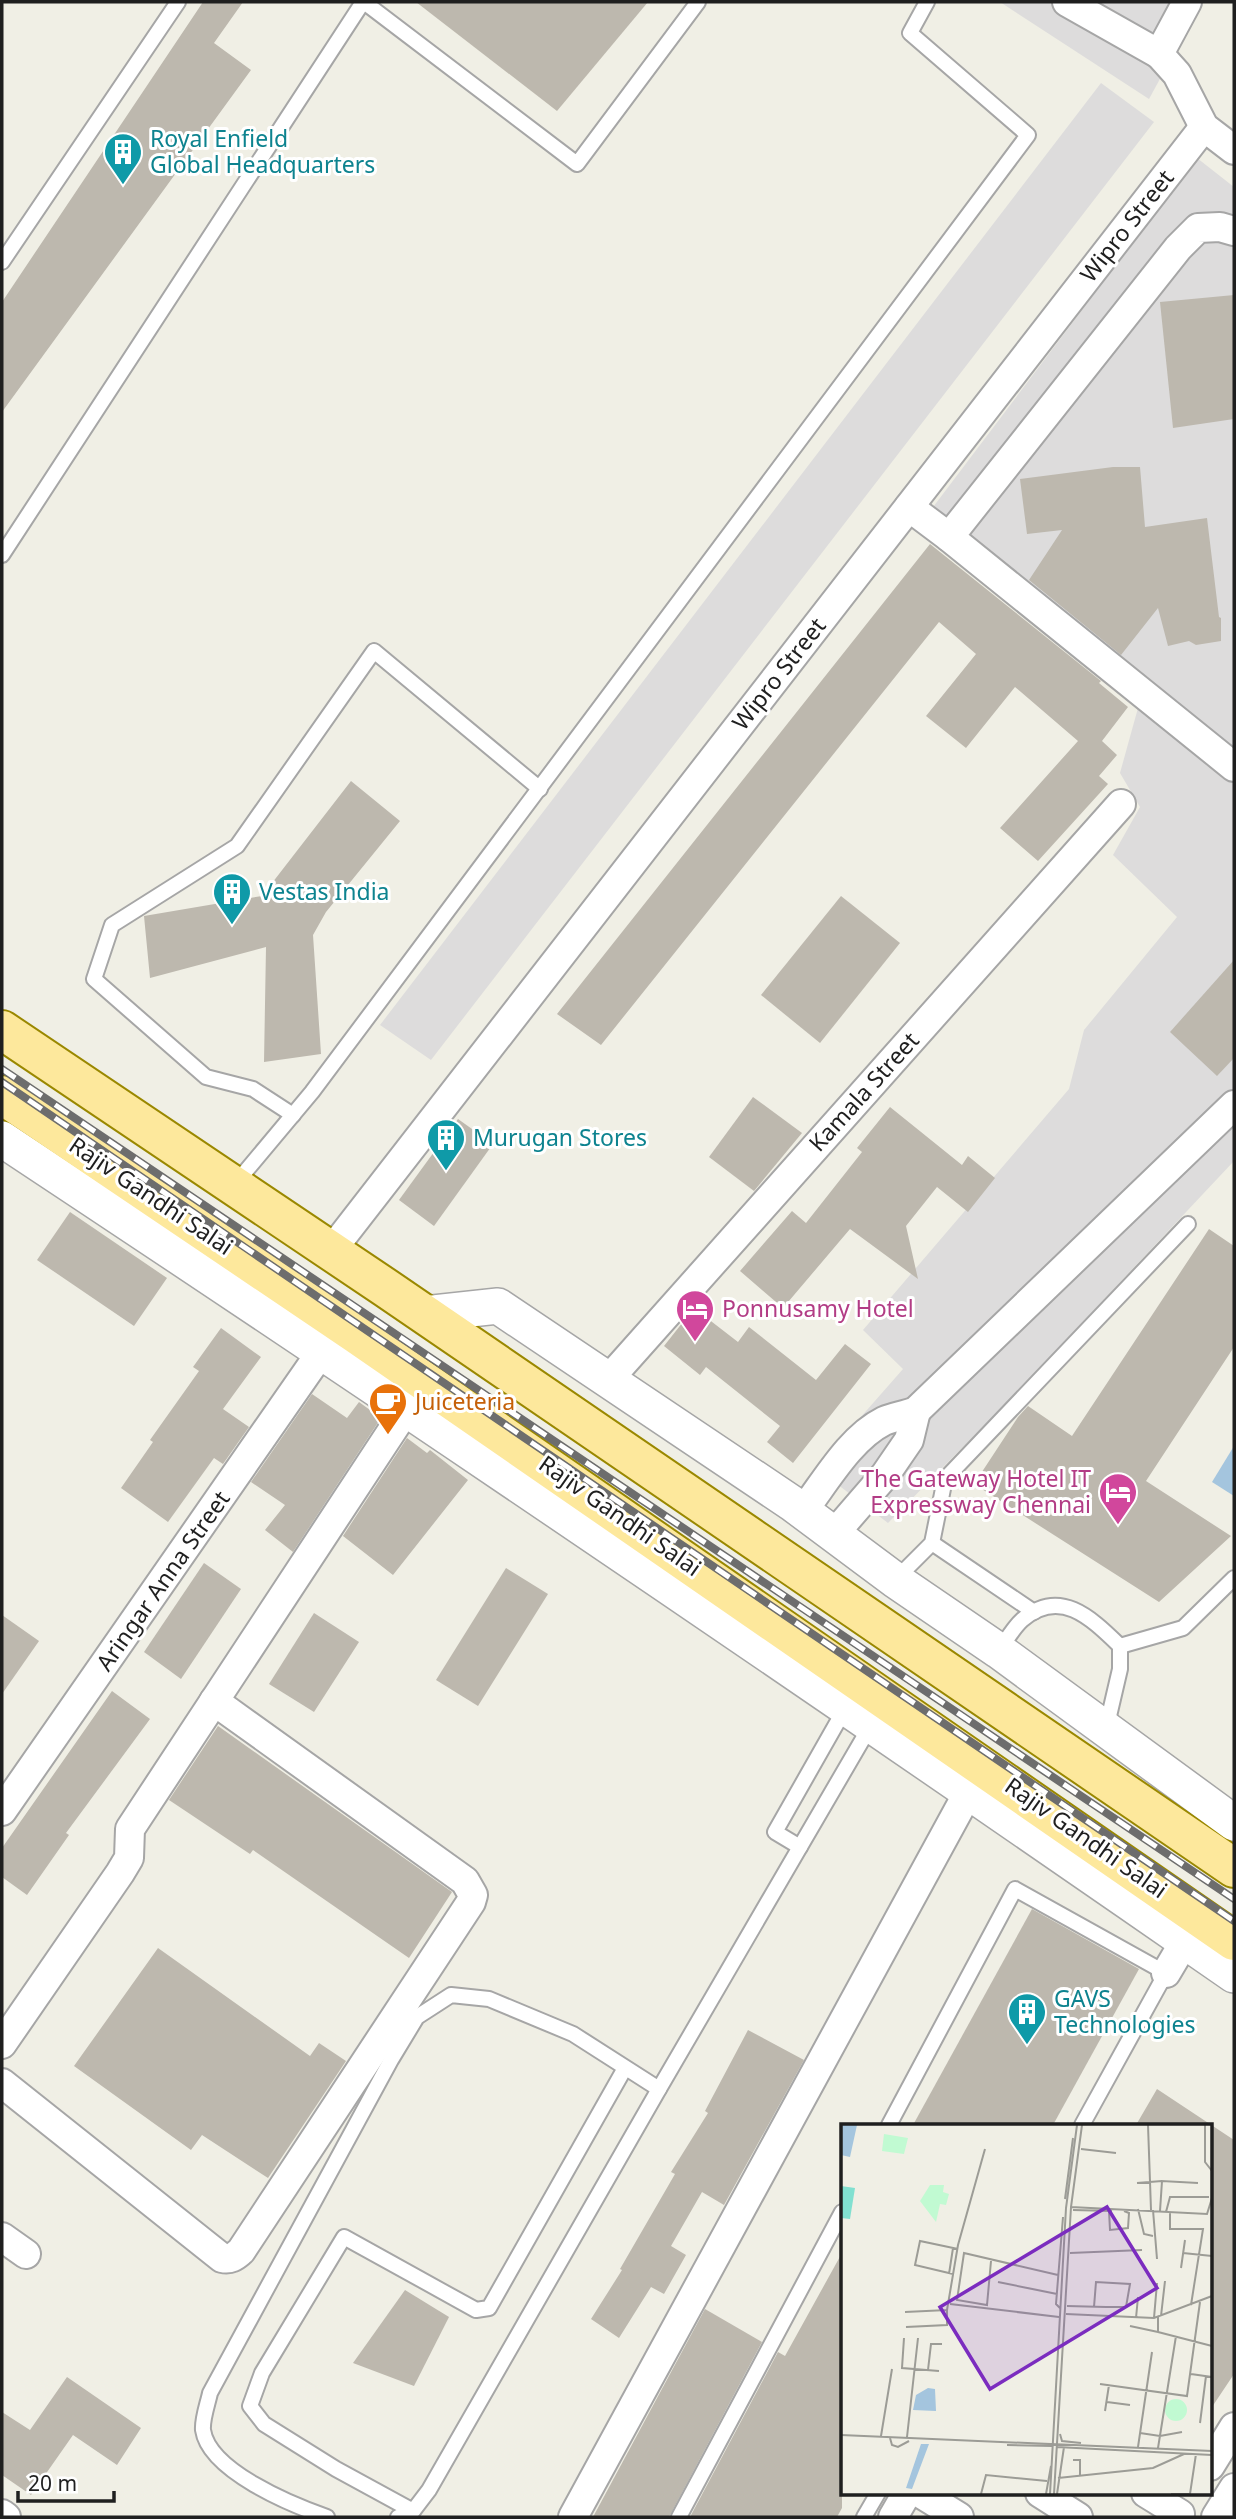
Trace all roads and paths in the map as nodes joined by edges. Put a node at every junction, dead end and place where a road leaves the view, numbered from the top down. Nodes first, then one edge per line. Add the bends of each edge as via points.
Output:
1 (178, 2) edge
2 (363, 2) edge
3 (698, 2) edge
4 (927, 2) edge
5 (1067, 2) edge
6 (1187, 2) edge
7 (1159, 54) junction
8 (1204, 127) junction
9 (1234, 150) edge
10 (1234, 231) edge
11 (2, 262) edge
12 (909, 507) junction
13 (948, 537) junction
14 (3, 552) edge
15 (1234, 767) edge
16 (540, 789) junction
17 (1121, 804) dead end
18 (2, 1030) edge
19 (2, 1095) edge
20 (1234, 1105) edge
21 (293, 1115) junction
22 (2, 1139) edge
23 (234, 1186) junction
24 (1188, 1224) dead end
25 (331, 1251) junction
26 (424, 1314) junction
27 (323, 1351) junction
28 (608, 1380) junction
29 (407, 1408) junction
30 (916, 1411) junction
31 (803, 1511) junction
32 (834, 1534) junction
33 (932, 1543) junction
34 (1234, 1578) edge
35 (895, 1580) junction
36 (1034, 1612) junction
37 (1120, 1646) junction
38 (999, 1651) junction
39 (214, 1701) junction
40 (859, 1715) junction
41 (1106, 1729) junction
42 (1038, 1734) junction
43 (931, 1748) junction
44 (987, 1787) junction
45 (1130, 1796) junction
46 (2, 1811) edge
47 (1234, 1823) edge
48 (1097, 1846) junction
49 (800, 1847) junction
50 (1234, 1868) edge
51 (1185, 1941) junction
52 (1234, 1941) edge
53 (1166, 1973) junction
54 (1234, 1975) edge
55 (2, 2045) edge
56 (625, 2068) junction
57 (2, 2083) edge
58 (659, 2089) junction
59 (890, 2124) edge
60 (1083, 2124) edge
61 (841, 2214) edge
62 (2, 2237) edge
63 (26, 2254) dead end
64 (1234, 2427) edge
65 (1212, 2463) edge
66 (1234, 2488) edge
67 (877, 2494) edge
68 (906, 2494) edge
69 (922, 2494) edge
70 (1042, 2494) edge
71 (1149, 2494) edge
72 (1184, 2508) edge
73 (414, 2511) junction
74 (2, 2514) edge
75 (6, 2517) edge
76 (327, 2517) edge
77 (398, 2517) edge
78 (573, 2517) edge
79 (679, 2517) edge
80 (864, 2517) edge
81 (893, 2517) edge
82 (959, 2517) edge
83 (1078, 2517) edge
84 (1216, 2517) edge

1 - 11 lane
2 - 3 lane via 577,164
2 - 14 lane
4 - 16 lane via 910,33 1028,135
5 - 7 street
6 - 7 street
7 - 8 street via 1177,74
8 - 9 street
8 - 12 street, Wipro Street
10 - 13 street via 1198,228 1178,248
12 - 13 street
12 - 25 street, Wipro Street
13 - 15 street
16 - 21 lane
16 - 21 lane via 374,651 237,846 112,925 94,979 206,1077 253,1089
17 - 28 street, Kamala Street
18 - 23 main road
19 - 43 main road, Rajiv Gandhi Salai via 356,1334
20 - 30 street
21 - 23 lane
22 - 27 street
23 - 25 main road
24 - 33 lane via 945,1479
25 - 26 main road
26 - 28 street via 498,1307
26 - 42 main road
27 - 29 street
27 - 46 street, Aringar Anna Street
28 - 31 street
29 - 39 street
29 - 40 street
30 - 31 street via 870,1431
30 - 32 street via 909,1440 886,1475
31 - 32 street
32 - 35 street
33 - 35 lane
33 - 36 lane
34 - 37 lane via 1183,1628
35 - 38 street
36 - 37 lane via 1045,1605 1067,1606 1099,1625
36 - 38 lane via 1021,1621
37 - 41 lane via 1120,1669
38 - 41 street
39 - 55 street via 130,1829 129,1858 120,1873
39 - 57 street via 465,1881 473,1895 471,1902 234,2257 222,2258
40 - 43 street
40 - 49 lane
40 - 49 lane via 775,1832
41 - 47 street
42 - 44 main road via 1045,1754 1036,1775
42 - 45 main road
43 - 44 main road, Rajiv Gandhi Salai
44 - 48 main road, Rajiv Gandhi Salai
44 - 51 street
44 - 78 street
45 - 48 main road via 1103,1800 1094,1816 1092,1833
45 - 50 main road
48 - 52 main road, Rajiv Gandhi Salai
49 - 58 lane
51 - 53 street
51 - 54 street
53 - 59 lane via 1016,1889
53 - 60 lane
56 - 58 lane
56 - 73 lane via 489,2308 476,2310 344,2237 262,2373 250,2406 264,2424
56 - 76 lane via 573,2034 489,1999 451,1995 417,2017 210,2393 203,2430 214,2453 234,2473 291,2505
58 - 73 lane
61 - 79 lane
62 - 63 street
64 - 65 street
66 - 84 street
67 - 80 lane
68 - 81 street
69 - 82 street
70 - 83 street
71 - 72 street
73 - 77 lane
74 - 75 street

